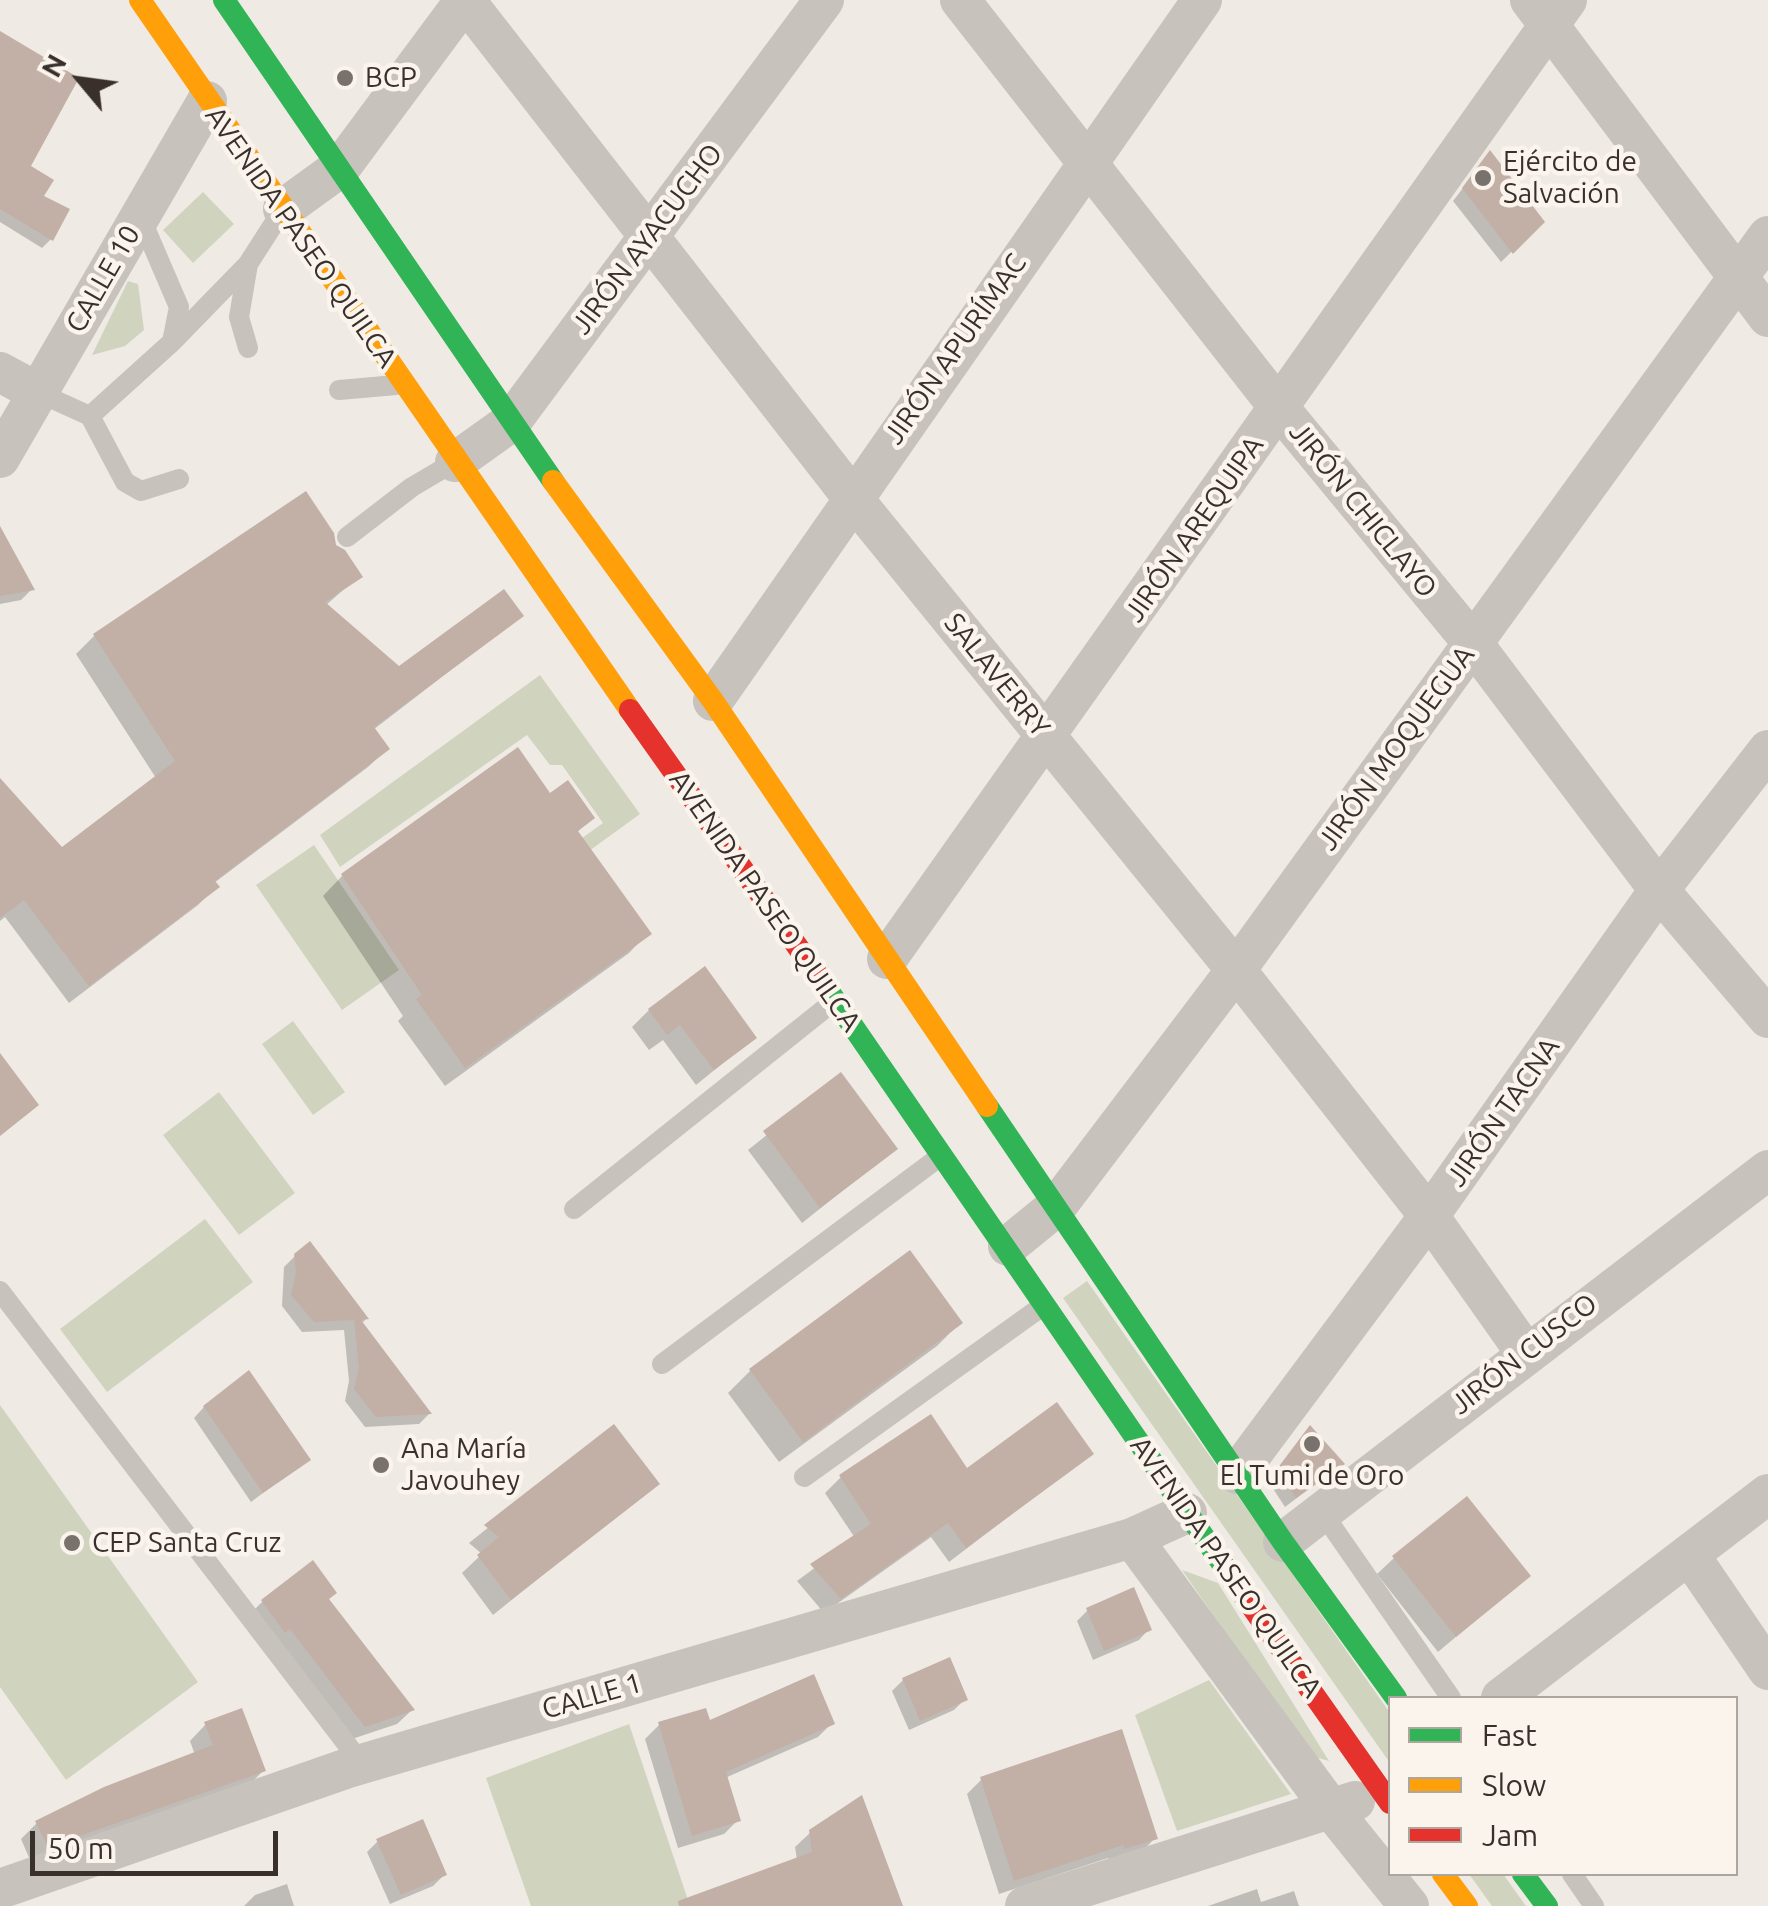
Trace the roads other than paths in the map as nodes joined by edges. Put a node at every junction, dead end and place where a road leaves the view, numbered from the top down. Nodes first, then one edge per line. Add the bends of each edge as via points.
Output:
1 (140, 0) edge
2 (224, 0) edge
3 (465, 0) edge
4 (824, 0) edge
5 (960, 0) edge
6 (1202, 0) edge
7 (1549, 8) edge
8 (207, 101) junction
9 (1088, 160) junction
10 (340, 167) junction
11 (283, 209) junction
12 (140, 216) junction
13 (650, 234) junction
14 (1768, 236) edge
15 (248, 264) junction
16 (1738, 279) junction
17 (1768, 317) edge
18 (172, 342) junction
19 (248, 348) dead end
20 (0, 372) edge
21 (402, 384) junction
22 (338, 390) dead end
23 (36, 392) junction
24 (1280, 409) junction
25 (90, 416) junction
26 (511, 422) junction
27 (0, 458) edge
28 (455, 462) junction
29 (178, 479) dead end
30 (852, 497) junction
31 (347, 538) dead end
32 (1472, 642) junction
33 (712, 701) junction
34 (1047, 736) junction
35 (1768, 750) edge
36 (1659, 890) junction
37 (887, 959) junction
38 (1236, 970) junction
39 (835, 1001) junction
40 (1768, 1018) edge
41 (944, 1154) junction
42 (1768, 1170) edge
43 (1057, 1206) junction
44 (574, 1209) dead end
45 (1430, 1216) junction
46 (1008, 1246) junction
47 (0, 1291) edge
48 (1045, 1304) junction
49 (1526, 1352) junction
50 (662, 1364) dead end
51 (1237, 1474) junction
52 (804, 1477) dead end
53 (1768, 1494) edge
54 (1322, 1512) junction
55 (1188, 1514) junction
56 (1132, 1538) junction
57 (1283, 1542) junction
58 (1689, 1554) junction
59 (1768, 1670) edge
60 (1395, 1696) edge
61 (1450, 1696) edge
62 (1504, 1696) edge
63 (362, 1764) junction
64 (1386, 1797) edge
65 (1331, 1809) junction
66 (1444, 1876) edge
67 (1524, 1876) edge
68 (1573, 1876) edge
69 (1386, 1881) edge
70 (0, 1889) edge
71 (1025, 1906) edge
72 (1409, 1906) edge
73 (1467, 1906) edge
74 (1547, 1906) edge
75 (1594, 1906) edge

1 - 8 main road, AVENIDA PASEO QUILCA
2 - 10 main road
3 - 10 street
3 - 13 street, SALAVERRY
4 - 13 street, JIRÓN AYACUCHO
5 - 9 street, JIRÓN CHICLAYO
6 - 9 street, JIRÓN APURÍMAC
7 - 16 street
7 - 24 street, JIRÓN AREQUIPA
8 - 11 main road, AVENIDA PASEO QUILCA
8 - 12 street, CALLE 10
9 - 24 street, JIRÓN CHICLAYO
9 - 30 street, JIRÓN APURÍMAC
10 - 11 street
10 - 26 main road
11 - 15 lane
11 - 21 main road, AVENIDA PASEO QUILCA
12 - 18 lane via 179,307
12 - 23 street, CALLE 10
13 - 26 street, JIRÓN AYACUCHO
13 - 30 street, SALAVERRY
14 - 16 street, JIRÓN MOQUEGUA
15 - 18 lane
15 - 19 lane via 239,317
16 - 17 street
16 - 32 street, JIRÓN MOQUEGUA
18 - 25 lane
20 - 23 street
21 - 22 lane
21 - 28 main road, AVENIDA PASEO QUILCA
23 - 25 lane
23 - 27 street, CALLE 10
24 - 32 street, JIRÓN CHICLAYO
24 - 34 street, JIRÓN AREQUIPA
25 - 29 lane via 125,482 141,490
26 - 28 street, JIRÓN AYACUCHO
26 - 33 main road
28 - 31 lane via 412,486
28 - 39 main road, AVENIDA PASEO QUILCA
30 - 33 street, JIRÓN APURÍMAC
30 - 34 street, SALAVERRY
32 - 36 street, JIRÓN CHICLAYO
32 - 38 street, JIRÓN MOQUEGUA
33 - 37 main road
34 - 37 street, JIRÓN AREQUIPA
34 - 38 street, SALAVERRY
35 - 36 street, JIRÓN TACNA
36 - 40 street, JIRÓN CHICLAYO
36 - 45 street, JIRÓN TACNA
37 - 43 main road
38 - 43 street, JIRÓN MOQUEGUA
38 - 45 street, SALAVERRY
39 - 41 main road, AVENIDA PASEO QUILCA
39 - 44 lane
41 - 46 main road, AVENIDA PASEO QUILCA
41 - 50 lane
42 - 49 street, JIRÓN CUSCO
43 - 46 street, JIRÓN MOQUEGUA
43 - 51 main road
45 - 49 street, SALAVERRY
45 - 51 street, JIRÓN TACNA
46 - 48 main road, AVENIDA PASEO QUILCA
47 - 63 lane
48 - 52 lane
48 - 55 main road, AVENIDA PASEO QUILCA
49 - 54 street, JIRÓN CUSCO
51 - 57 main road
53 - 58 street
54 - 57 street, JIRÓN CUSCO
54 - 61 lane
55 - 56 street, CALLE 1
55 - 64 main road, AVENIDA PASEO QUILCA
56 - 63 street, CALLE 1
56 - 65 street, AVENIDA PASEO QUILCA
57 - 60 main road
58 - 59 street
58 - 62 street
63 - 70 street, CALLE 1
64 - 65 street
65 - 69 street, AVENIDA PASEO QUILCA
65 - 71 street
66 - 73 main road
67 - 74 main road
68 - 75 lane
69 - 72 street, AVENIDA PASEO QUILCA

